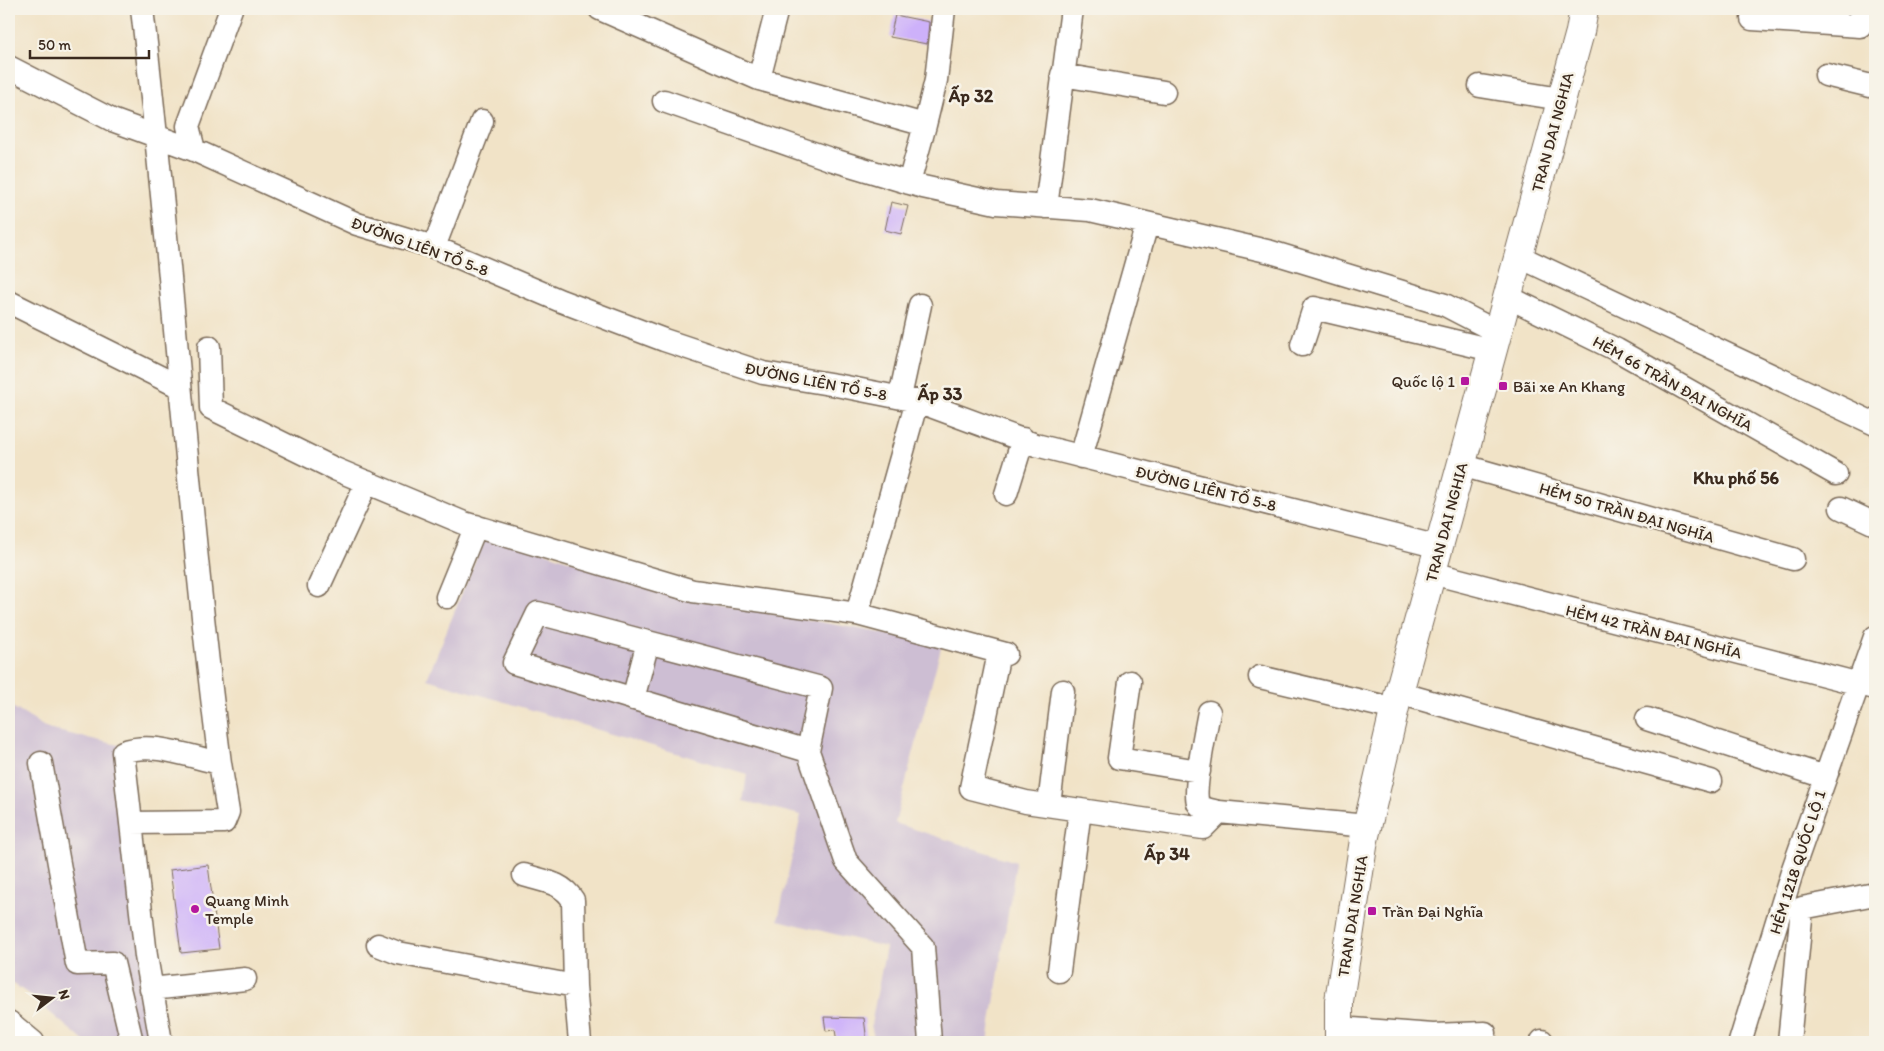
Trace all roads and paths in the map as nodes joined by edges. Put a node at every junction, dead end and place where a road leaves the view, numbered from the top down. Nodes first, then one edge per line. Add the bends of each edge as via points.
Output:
1 (142, 9) edge
2 (231, 9) edge
3 (600, 9) edge
4 (777, 9) edge
5 (944, 9) edge
6 (1072, 9) edge
7 (1861, 9) edge
8 (1580, 10) edge
9 (1752, 19) dead end
10 (9, 68) edge
11 (1062, 75) junction
12 (1826, 75) dead end
13 (759, 79) junction
14 (1480, 86) dead end
15 (1875, 87) edge
16 (1164, 92) dead end
17 (1561, 99) junction
18 (664, 101) dead end
19 (482, 121) dead end
20 (924, 125) junction
21 (157, 136) junction
22 (194, 150) junction
23 (910, 183) junction
24 (1046, 207) junction
25 (1147, 224) junction
26 (434, 247) junction
27 (1518, 256) junction
28 (1508, 297) junction
29 (9, 302) edge
30 (920, 305) dead end
31 (1495, 341) junction
32 (1302, 344) dead end
33 (209, 347) dead end
34 (181, 394) junction
35 (908, 399) junction
36 (211, 408) junction
37 (1875, 424) edge
38 (1023, 439) junction
39 (1081, 457) junction
40 (1461, 464) junction
41 (1836, 474) dead end
42 (367, 482) junction
43 (1006, 494) dead end
44 (1841, 508) dead end
45 (1875, 524) edge
46 (476, 526) junction
47 (1439, 547) junction
48 (1793, 559) dead end
49 (1432, 574) junction
50 (319, 586) dead end
51 (447, 597) dead end
52 (857, 614) junction
53 (1875, 637) edge
54 (648, 642) junction
55 (1260, 677) dead end
56 (1130, 682) dead end
57 (1867, 686) edge
58 (1063, 691) dead end
59 (633, 699) junction
60 (1397, 701) junction
61 (1209, 712) dead end
62 (1646, 719) dead end
63 (808, 751) junction
64 (42, 763) dead end
65 (220, 763) junction
66 (1199, 771) junction
67 (1825, 777) junction
68 (1711, 781) dead end
69 (1048, 805) junction
70 (1080, 810) junction
71 (1220, 812) junction
72 (131, 823) junction
73 (1367, 826) junction
74 (524, 875) dead end
75 (1875, 894) edge
76 (378, 945) dead end
77 (1059, 971) dead end
78 (245, 979) dead end
79 (575, 986) junction
80 (151, 989) junction
81 (9, 1022) edge
82 (1484, 1033) dead end
83 (1339, 1035) edge
84 (33, 1042) edge
85 (132, 1042) edge
86 (161, 1042) edge
87 (580, 1042) edge
88 (930, 1042) edge
89 (1740, 1042) edge
90 (1789, 1042) edge

1 - 21 street
2 - 22 street via 188,126
3 - 13 street
4 - 13 street
5 - 20 street via 936,80
6 - 11 street
7 - 9 street via 1860,26
8 - 17 main road, TRAN DAI NGHIA
10 - 21 street, ĐƯỜNG LIÊN TỔ 5-8 via 112,120
11 - 16 street
11 - 24 street
12 - 15 street
13 - 20 street
14 - 17 street
17 - 27 main road, TRAN DAI NGHIA
18 - 23 street via 830,159
19 - 26 street
20 - 23 street
21 - 22 street, ĐƯỜNG LIÊN TỔ 5-8
21 - 34 street
22 - 26 street, ĐƯỜNG LIÊN TỔ 5-8 via 357,224
23 - 24 street via 996,203
24 - 25 street via 1090,210
25 - 31 street via 1271,252 1445,305
25 - 39 street
26 - 35 street, ĐƯỜNG LIÊN TỔ 5-8 via 656,337 763,373
27 - 28 main road, TRAN DAI NGHIA
27 - 37 street
28 - 31 main road, TRAN DAI NGHIA
28 - 41 street, HẺM 66 TRẦN ĐẠI NGHĨA via 1617,350
29 - 34 street
30 - 35 street
31 - 32 street via 1314,308
31 - 40 main road, TRAN DAI NGHIA
33 - 36 street
34 - 36 street
34 - 65 street
35 - 38 street, ĐƯỜNG LIÊN TỔ 5-8
35 - 52 street
36 - 42 street
38 - 39 street, ĐƯỜNG LIÊN TỔ 5-8
38 - 43 street
39 - 47 street, ĐƯỜNG LIÊN TỔ 5-8
40 - 47 main road, TRAN DAI NGHIA
40 - 48 street, HẺM 50 TRẦN ĐẠI NGHĨA
42 - 46 street
42 - 50 street
44 - 45 street
46 - 51 street
46 - 52 street via 693,591
47 - 49 main road, TRAN DAI NGHIA
49 - 57 street, HẺM 42 TRẦN ĐẠI NGHĨA
49 - 60 main road, TRAN DAI NGHIA
52 - 69 street via 1002,653 971,788
53 - 57 street, HẺM 1218 QUỐC LỘ 1
54 - 59 street
54 - 59 street via 538,613 514,663
54 - 63 street via 822,688
55 - 60 street
56 - 66 street via 1120,758
57 - 67 street, HẺM 1218 QUỐC LỘ 1
58 - 69 street
59 - 63 street
60 - 68 street
60 - 73 main road, TRAN DAI NGHIA
61 - 66 street
62 - 67 street
63 - 88 street via 846,861 923,947
64 - 85 street via 77,964 113,963
65 - 72 street via 228,812 224,822
65 - 72 street via 150,748 123,752
66 - 71 street via 1198,802 1204,808
67 - 89 street, HẺM 1218 QUỐC LỘ 1
69 - 70 street
70 - 71 street via 1203,828
70 - 77 street
71 - 73 street
72 - 80 street
73 - 83 main road, TRAN DAI NGHIA via 1339,1001
74 - 79 street via 559,885 573,900
75 - 90 street via 1802,908
76 - 79 street via 398,954
78 - 80 street
79 - 87 street
80 - 86 street
81 - 84 street
82 - 83 street

